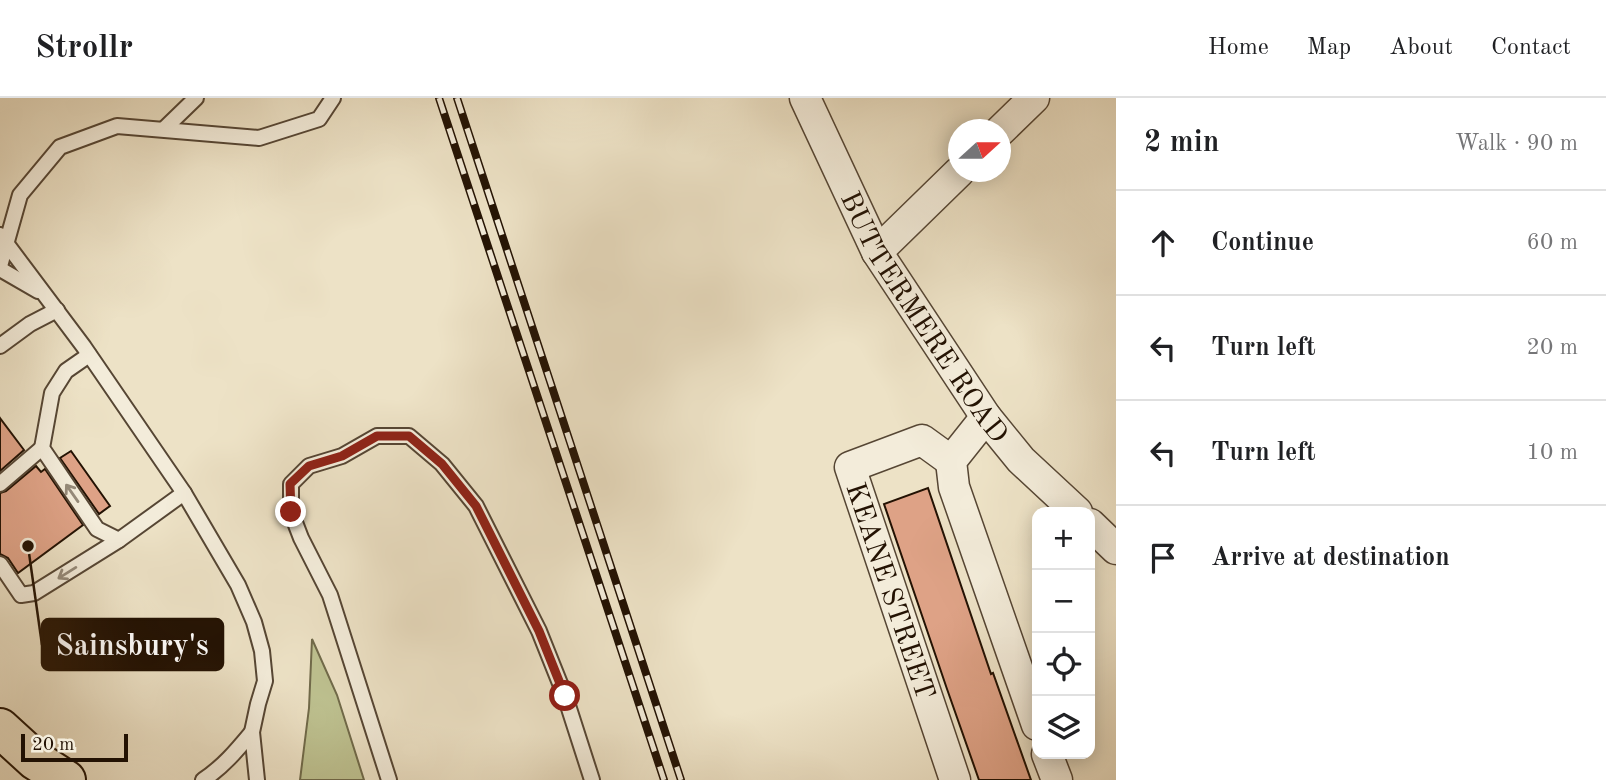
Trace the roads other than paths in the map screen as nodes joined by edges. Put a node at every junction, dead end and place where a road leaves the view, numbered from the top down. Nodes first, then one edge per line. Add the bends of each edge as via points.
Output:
1 (196, 98) edge
2 (333, 98) edge
3 (805, 98) edge
4 (1034, 98) edge
5 (1011, 120) edge
6 (164, 129) junction
7 (950, 182) edge
8 (3, 239) edge
9 (877, 253) junction
10 (0, 267) edge
11 (46, 295) junction
12 (57, 310) junction
13 (0, 345) edge
14 (89, 355) junction
15 (986, 417) junction
16 (42, 448) junction
17 (951, 461) junction
18 (0, 484) edge
19 (184, 493) junction
20 (1072, 507) edge
21 (1095, 529) edge
22 (119, 540) junction
23 (1116, 549) edge
24 (0, 564) edge
25 (1032, 711) edge
26 (0, 727) edge
27 (252, 732) junction
28 (1049, 759) edge
29 (66, 780) edge
30 (203, 780) edge
31 (257, 780) edge
32 (389, 780) edge
33 (592, 780) edge
34 (956, 780) edge
35 (1057, 780) edge

1 - 6 lane
2 - 6 lane via 319,119 259,138
3 - 9 street, BUTTERMERE ROAD
4 - 5 street
6 - 8 lane via 117,126 60,148 20,195
7 - 9 street
8 - 10 lane
8 - 11 lane
9 - 15 street, BUTTERMERE ROAD
10 - 11 lane
11 - 12 lane
12 - 13 lane
12 - 14 lane
14 - 16 lane via 66,371 52,393
14 - 19 lane
15 - 17 street
15 - 20 street, BUTTERMERE ROAD via 1021,460
16 - 18 lane
22 -> 16 lane via 97,529
17 - 25 street via 954,487
17 - 34 street, KEANE STREET via 922,440 850,467
19 - 22 lane
19 - 27 lane via 238,585 254,622 265,681
21 - 23 street
22 -> 24 lane via 34,593 21,595
26 - 29 highway via 35,760
27 - 30 lane via 234,755
27 - 31 lane
28 - 35 street
32 - 33 lane via 330,595 291,512 290,484 309,466 342,456 377,436 409,436 442,464 476,506 539,631

